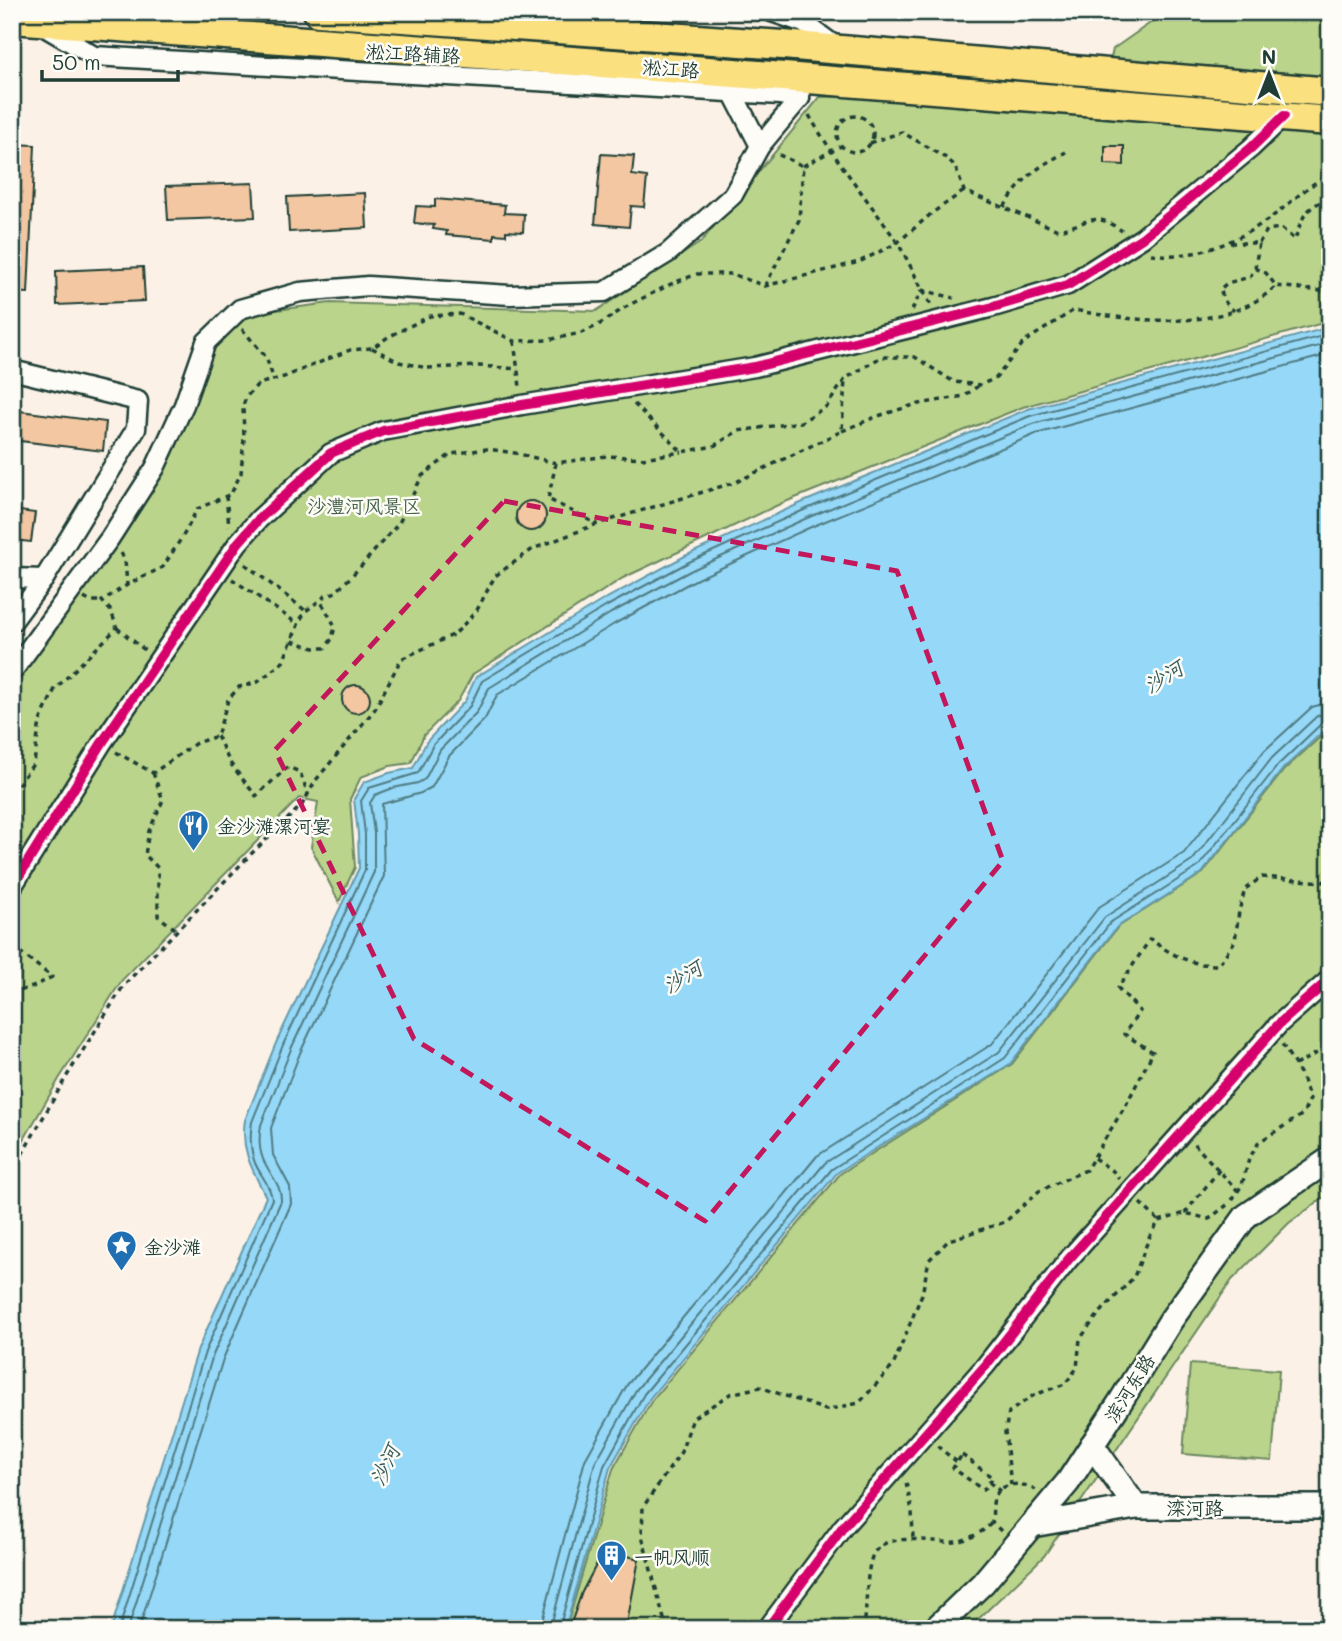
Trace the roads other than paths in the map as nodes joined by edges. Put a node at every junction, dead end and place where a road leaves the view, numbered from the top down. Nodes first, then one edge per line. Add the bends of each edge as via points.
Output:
1 (318, 12) edge
2 (772, 12) edge
3 (27, 18) edge
4 (841, 50) junction
5 (733, 83) junction
6 (799, 88) junction
7 (1330, 92) edge
8 (1284, 117) junction
9 (1330, 121) edge
10 (760, 146) junction
11 (12, 370) edge
12 (12, 578) edge
13 (44, 579) junction
14 (12, 622) edge
15 (12, 672) edge
16 (12, 887) edge
17 (1330, 979) edge
18 (1330, 1159) edge
19 (1092, 1445) junction
20 (1136, 1507) junction
21 (1330, 1507) edge
22 (1032, 1525) junction
23 (767, 1629) edge
24 (935, 1629) edge

1 - 4 main road, 淞江路
2 - 4 street via 804,23
3 - 5 main road, 淞江路
4 - 7 main road, 淞江路
5 - 6 main road, 淞江路
5 - 10 street
6 - 8 main road, 淞江路
6 - 10 street
8 - 9 main road, 淞江路
8 - 16 street via 1133,244 1068,285 755,367 383,431 331,453 259,519 234,549 157,659
10 - 15 street via 733,195 668,253 604,292 510,295 368,286 300,292 240,309 206,342 155,468
11 - 13 street via 138,401 136,429
12 - 13 street
13 - 14 street
17 - 23 street via 1273,1032 1068,1261 986,1365 843,1527
18 - 19 street, 滨河东路 via 1246,1216 1171,1320
19 - 20 street
19 - 22 street, 滨河东路
20 - 21 street, 滦河路
20 - 22 street, 滦河路
22 - 24 street, 滨河东路 via 983,1583

